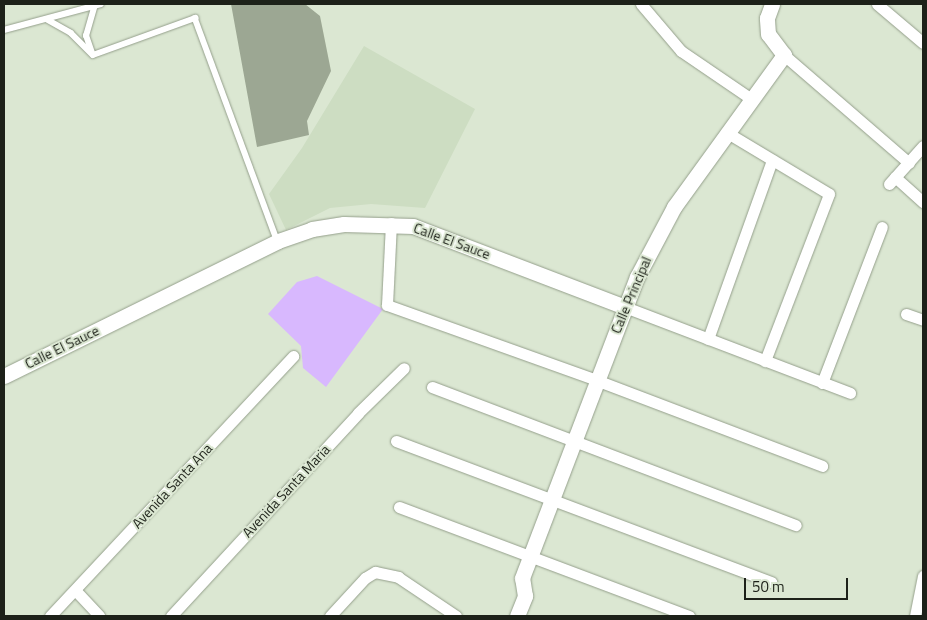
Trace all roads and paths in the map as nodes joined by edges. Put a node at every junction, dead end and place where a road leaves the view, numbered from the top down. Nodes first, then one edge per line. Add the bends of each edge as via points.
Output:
1 (641, 4) edge
2 (772, 4) edge
3 (877, 4) edge
4 (98, 5) edge
5 (48, 20) junction
6 (4, 30) edge
7 (923, 44) edge
8 (93, 55) junction
9 (784, 55) junction
10 (750, 98) junction
11 (726, 132) junction
12 (923, 146) edge
13 (772, 160) junction
14 (909, 163) junction
15 (923, 202) edge
16 (391, 223) junction
17 (882, 227) dead end
18 (278, 241) junction
19 (625, 307) junction
20 (906, 314) dead end
21 (923, 320) edge
22 (708, 338) junction
23 (292, 356) dead end
24 (765, 361) junction
25 (404, 368) dead end
26 (4, 376) edge
27 (596, 380) junction
28 (822, 383) junction
29 (432, 387) dead end
30 (850, 393) dead end
31 (573, 440) junction
32 (396, 441) dead end
33 (822, 466) dead end
34 (551, 498) junction
35 (400, 507) dead end
36 (796, 526) dead end
37 (530, 556) junction
38 (923, 576) edge
39 (771, 582) dead end
40 (76, 590) junction
41 (918, 613) edge
42 (50, 616) edge
43 (99, 616) edge
44 (171, 616) edge
45 (330, 616) edge
46 (456, 616) edge
47 (517, 616) edge
48 (689, 616) edge

1 - 10 street via 681,51
2 - 9 street via 767,30
3 - 7 street
4 - 5 lane
4 - 8 lane via 86,36
5 - 6 lane
5 - 8 lane via 71,33
8 - 18 lane via 195,18
9 - 10 street, Calle Principal
9 - 14 street
10 - 11 street, Calle Principal
11 - 13 street
11 - 19 street, Calle Principal via 674,207
12 - 14 street
13 - 22 street
13 - 24 street via 828,194
14 - 15 street via 892,181
16 - 18 street, Calle El Sauce via 312,228
16 - 19 street, Calle El Sauce via 422,229
16 - 27 street via 387,306
17 - 28 street
18 - 26 street, Calle El Sauce
19 - 22 street, Calle El Sauce
19 - 27 street, Calle Principal
20 - 21 street
22 - 24 street, Calle El Sauce
23 - 40 street, Avenida Santa Ana
24 - 28 street, Calle El Sauce
25 - 44 street, Avenida Santa Maria
27 - 31 street, Calle Principal
27 - 33 street
28 - 30 street, Calle El Sauce
29 - 31 street
31 - 34 street, Calle Principal
31 - 36 street
32 - 34 street
34 - 37 street, Calle Principal
34 - 39 street
35 - 37 street
37 - 47 street, Calle Principal via 521,582 525,596
37 - 48 street
38 - 41 street
40 - 42 street, Avenida Santa Ana
40 - 43 street
45 - 46 street via 365,578 375,572 398,577

